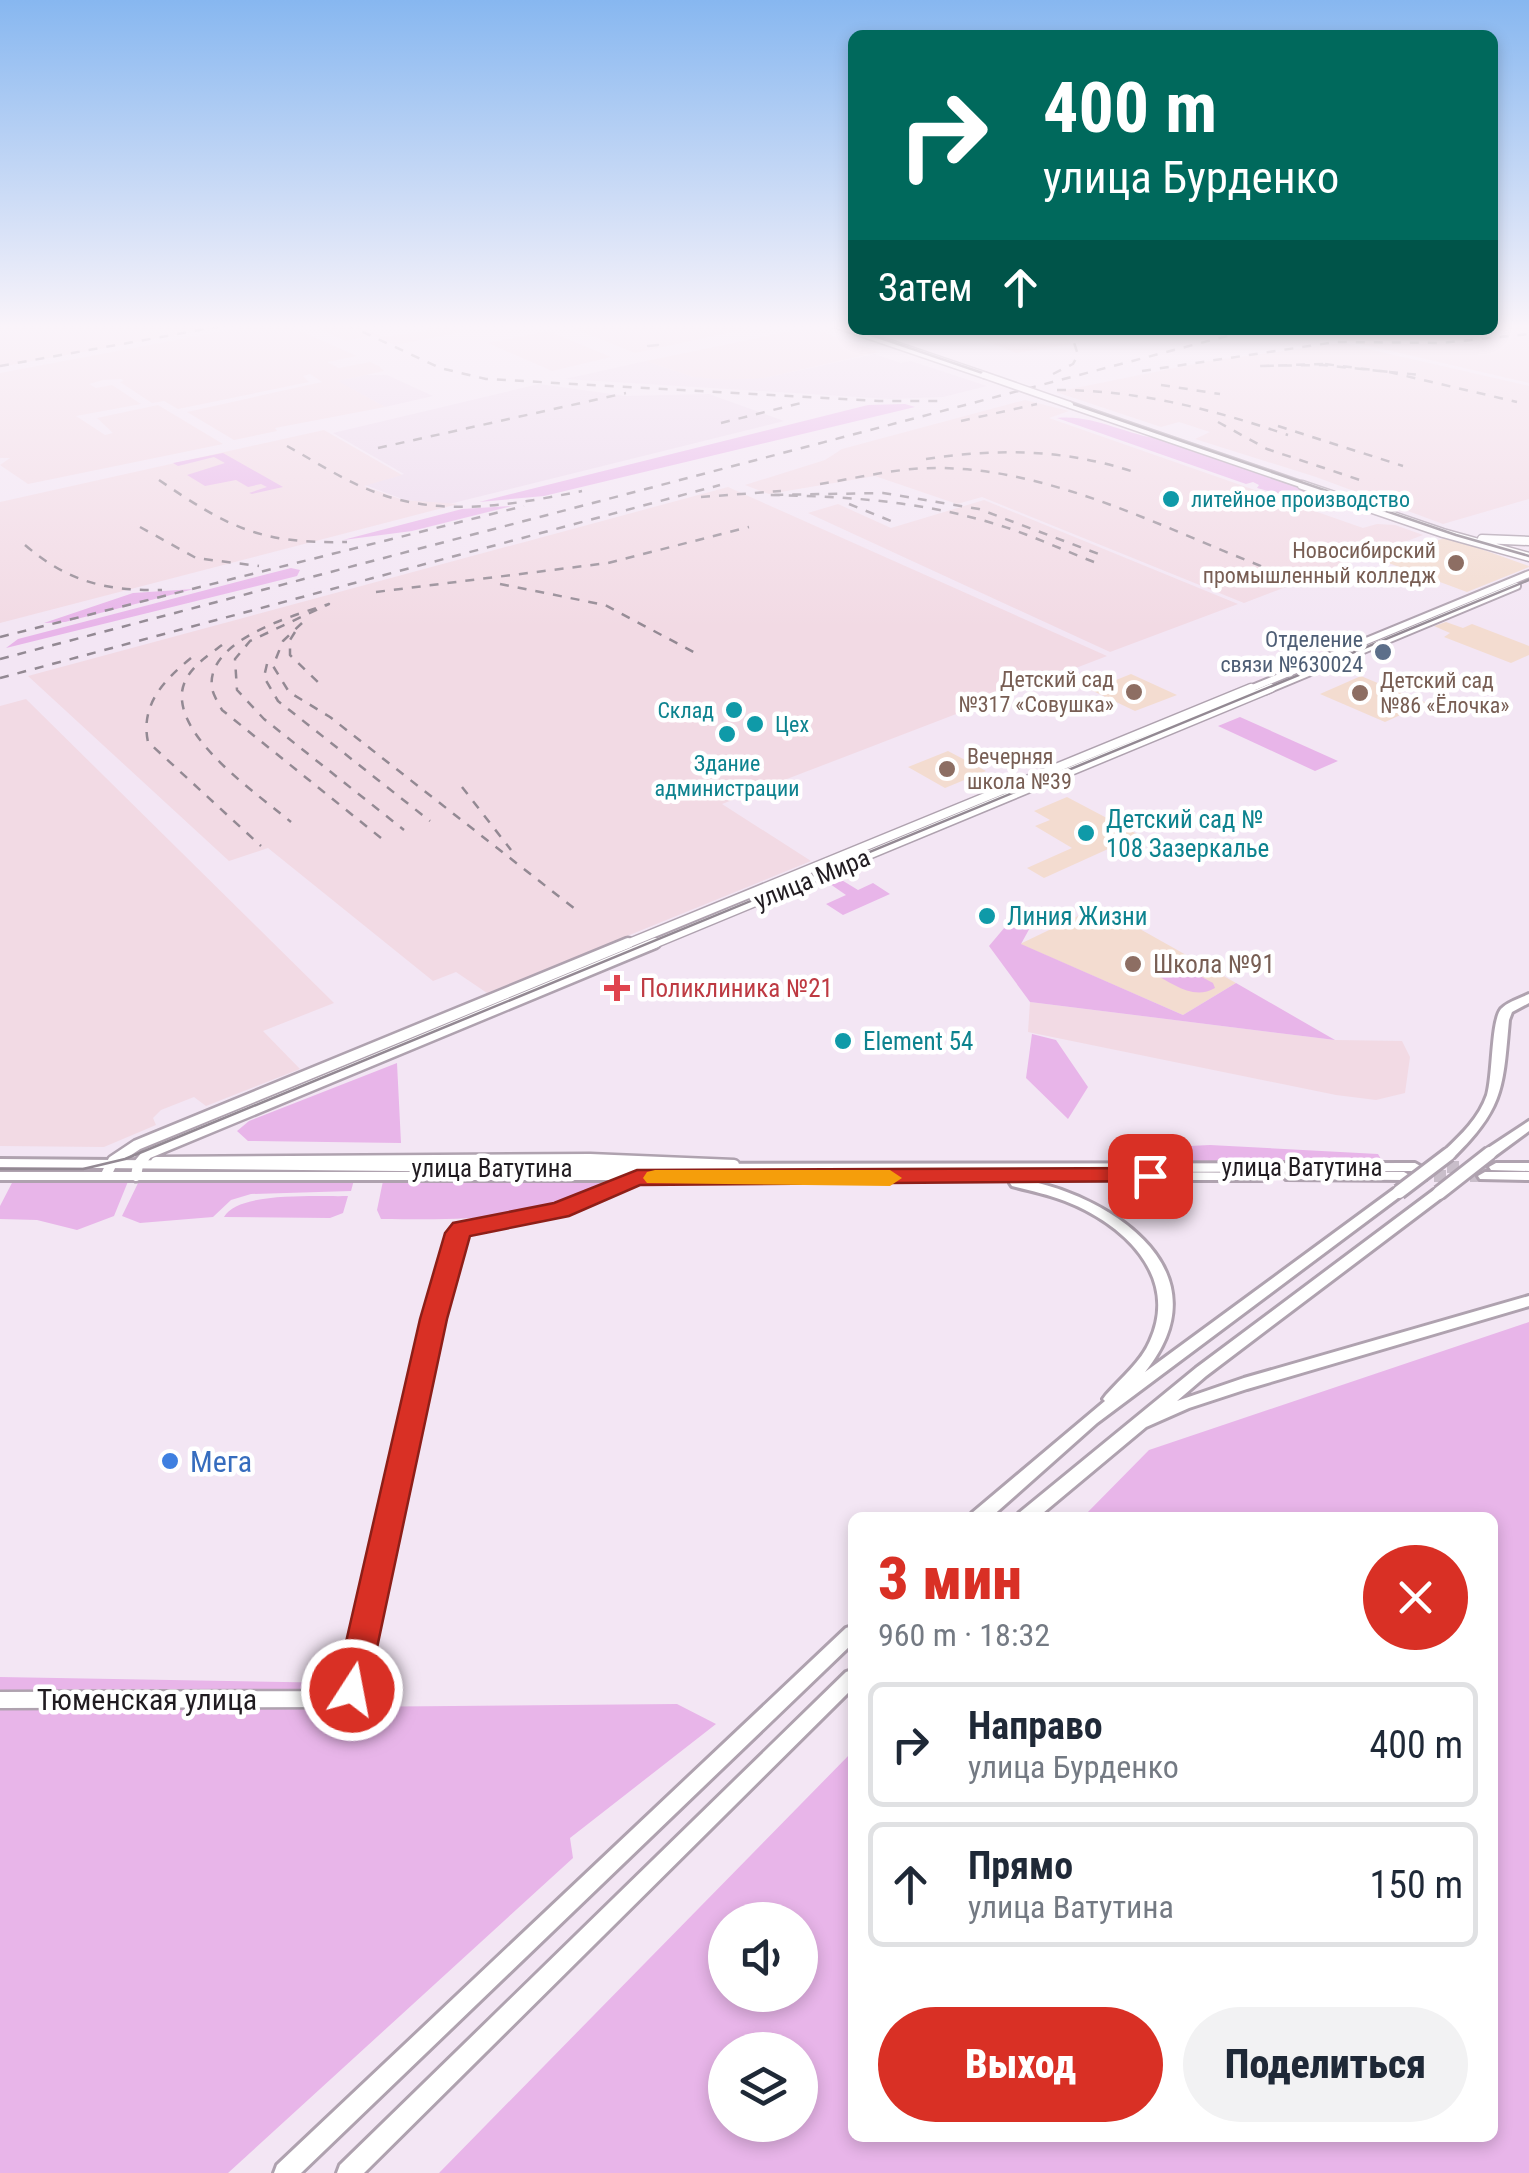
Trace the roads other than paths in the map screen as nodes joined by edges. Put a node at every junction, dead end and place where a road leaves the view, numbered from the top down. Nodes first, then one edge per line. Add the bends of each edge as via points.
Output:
1 (1135, 425) edge
2 (1322, 489) junction
3 (1511, 540) junction
4 (1529, 541) edge
5 (1511, 552) junction
6 (1528, 558) edge
7 (1527, 578) edge
8 (851, 852) junction
9 (861, 858) junction
10 (777, 882) junction
11 (788, 889) junction
12 (1529, 998) edge
13 (404, 1036) junction
14 (414, 1044) junction
15 (1529, 1125) edge
16 (174, 1143) junction
17 (185, 1159) junction
18 (0, 1162) edge
19 (750, 1166) junction
20 (1529, 1167) edge
21 (139, 1168) junction
22 (108, 1170) junction
23 (572, 1173) junction
24 (0, 1176) edge
25 (1529, 1176) edge
26 (944, 1177) junction
27 (637, 1178) junction
28 (1406, 1178) junction
29 (1529, 1302) edge
30 (1092, 1419) junction
31 (1126, 1431) junction
32 (985, 1512) edge
33 (1033, 1512) edge
34 (848, 1638) edge
35 (848, 1682) edge
36 (0, 1700) edge
37 (285, 2173) edge
38 (348, 2173) edge

1 - 2 main road, bridge
2 - 3 main road via 1470,537
2 - 5 main road
3 - 4 main road
3 - 5 main road via 1504,546
5 - 6 main road
7 - 8 street, улица Мира
7 - 9 street, улица Мира
8 - 9 street
8 - 10 street, улица Мира
9 - 11 street, улица Мира
10 - 11 street
10 - 13 street, улица Мира
11 - 14 street, улица Мира
12 - 28 main road, bridge via 1502,1020 1486,1117 1449,1154
13 - 14 street
13 - 22 street, улица Мира via 136,1146
14 - 16 street, улица Мира
15 - 31 main road, bridge
16 - 17 street
16 - 21 street, улица Мира via 147,1154
17 - 19 street
17 - 21 street
18 - 22 main road
19 - 23 main road, улица Ватутина
19 - 28 main road, улица Ватутина
20 - 25 main road via 1491,1172
21 - 22 main road
21 - 23 main road, улица Ватутина
22 - 24 main road
23 - 27 main road, улица Ватутина
26 - 27 main road, улица Ватутина
26 - 28 main road, улица Ватутина
26 - 30 main road via 1022,1184 1086,1204 1130,1233 1158,1270 1166,1293 1159,1338
27 - 36 street, Тюменская улица via 560,1210 458,1233 352,1690 333,1699
28 - 30 main road
29 - 31 main road via 1199,1399
30 - 32 main road
31 - 33 main road
34 - 37 main road
35 - 38 main road

